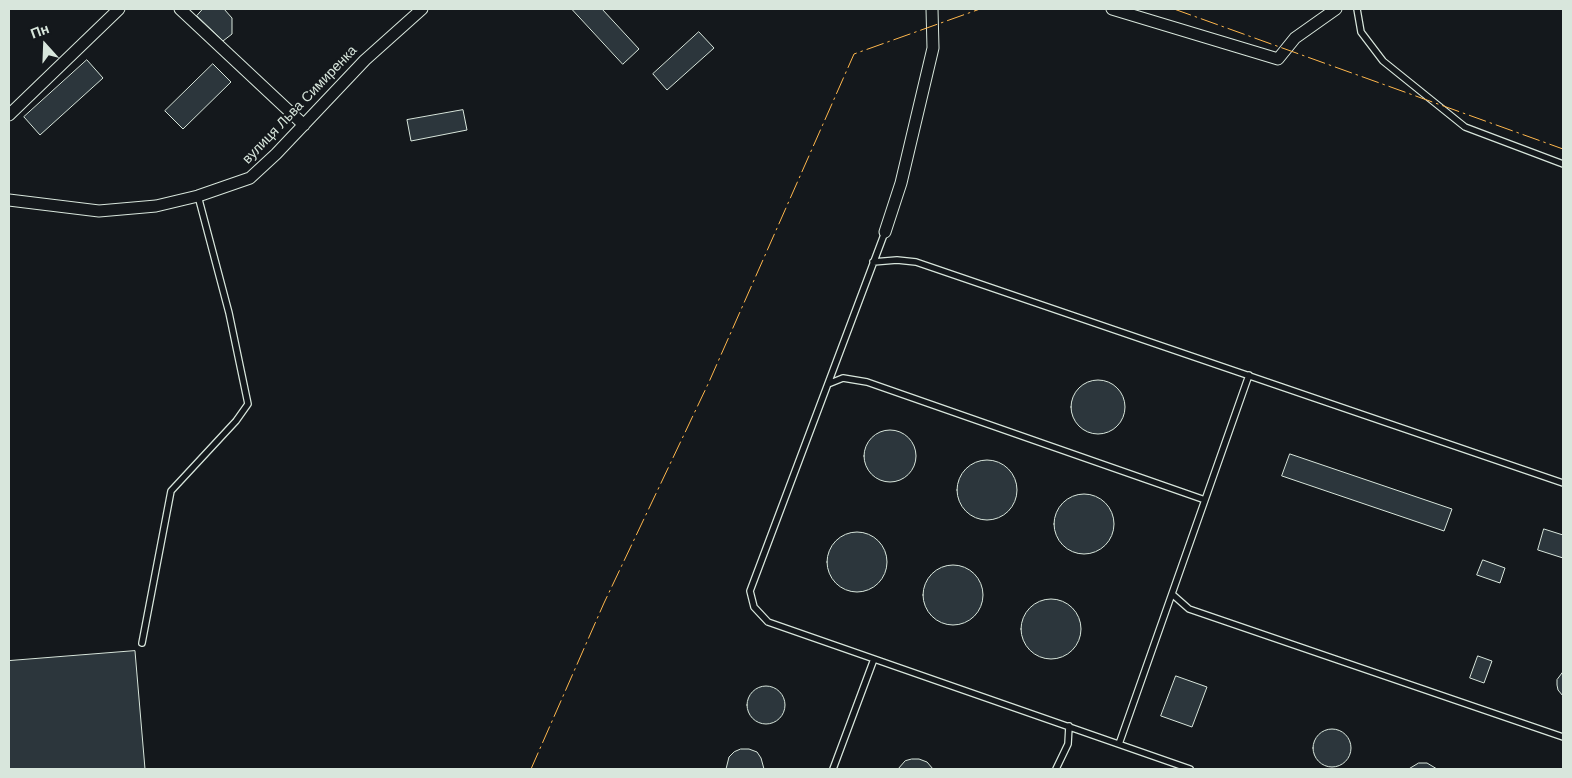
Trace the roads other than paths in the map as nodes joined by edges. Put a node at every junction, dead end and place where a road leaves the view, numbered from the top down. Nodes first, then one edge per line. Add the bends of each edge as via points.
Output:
1 (119, 9) edge
2 (180, 9) edge
3 (422, 9) edge
4 (932, 9) edge
5 (1112, 9) edge
6 (1336, 9) edge
7 (1357, 9) edge
8 (9, 115) edge
9 (304, 125) junction
10 (1563, 164) edge
11 (198, 196) junction
12 (9, 200) edge
13 (885, 232) joint
14 (873, 262) junction
15 (1248, 376) junction
16 (828, 384) junction
17 (1563, 483) edge
18 (1205, 500) junction
19 (1172, 594) junction
20 (142, 643) dead end
21 (874, 659) junction
22 (1069, 726) junction
23 (1563, 737) edge
24 (1119, 744) junction
25 (833, 769) edge
26 (1056, 769) edge
27 (1190, 769) edge

1 - 8 street
2 - 9 street
3 - 9 street, вулиця Льва Симиренка via 365,60
4 - 13 street via 933,48 901,183
5 - 6 street via 1278,59 1294,38
7 - 10 lane via 1362,32 1383,61 1465,127
9 - 11 street, вулиця Льва Симиренка via 250,178
11 - 12 street, вулиця Льва Симиренка via 156,206 99,211
11 - 20 lane via 229,313 248,404 170,491
13 - 14 lane
14 - 15 lane via 916,262
14 - 16 lane
15 - 17 lane
15 - 18 lane
16 - 18 lane via 843,378 868,382
16 - 21 lane via 750,591 754,606 768,622
18 - 19 lane
19 - 23 lane via 1189,609
19 - 24 lane
21 - 22 lane
21 - 25 lane
22 - 24 lane
22 - 26 lane via 1068,744
24 - 27 lane

